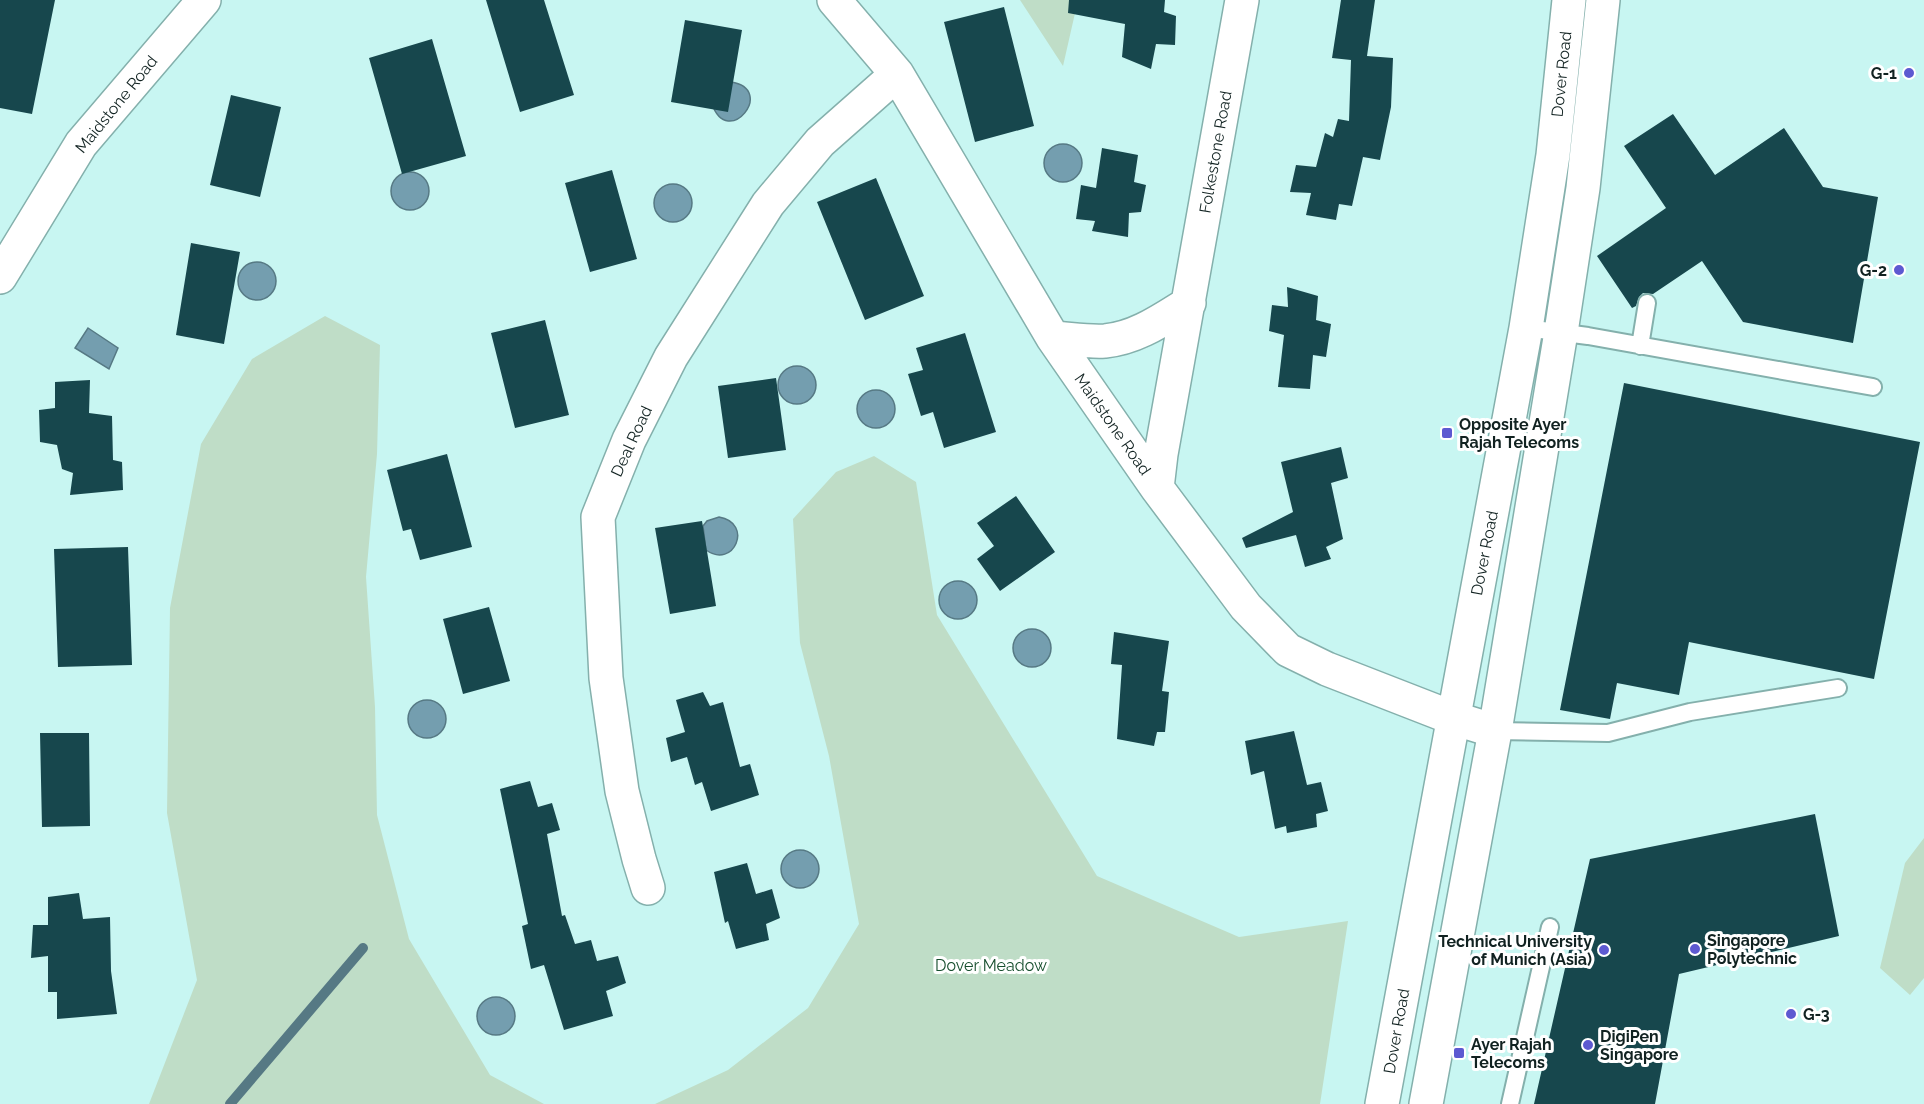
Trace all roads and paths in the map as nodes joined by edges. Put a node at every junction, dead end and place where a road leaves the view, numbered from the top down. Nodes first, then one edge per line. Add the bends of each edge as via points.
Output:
1 (204, 0) edge
2 (834, 0) edge
3 (1242, 0) edge
4 (1569, 0) edge
5 (1603, 0) edge
6 (897, 74) junction
7 (0, 277) edge
8 (1189, 303) junction
9 (1647, 303) dead end
10 (1526, 328) junction
11 (1561, 332) junction
12 (1053, 338) junction
13 (1640, 346) junction
14 (1873, 387) dead end
15 (1157, 489) junction
16 (1838, 688) dead end
17 (1453, 718) junction
18 (1495, 731) junction
19 (648, 888) dead end
20 (1550, 927) dead end
21 (1382, 1104) edge
22 (1426, 1104) edge
23 (1510, 1104) edge

1 - 7 street, Maidstone Road via 81,144
2 - 6 street, Maidstone Road
3 - 8 street, Folkestone Road
4 - 10 street, Dover Road via 1553,155
5 - 11 street, Dover Road via 1583,188
6 - 12 street, Maidstone Road
6 - 19 street, Deal Road via 820,142 768,204 671,357 598,517 606,678 622,791
8 - 12 street via 1128,336 1104,341
8 - 15 street, Folkestone Road
9 - 13 lane
10 - 11 lane
10 - 17 street, Dover Road
11 - 13 lane
11 - 18 street, Dover Road
12 - 15 street, Maidstone Road
13 - 14 lane
15 - 17 street, Maidstone Road via 1246,607 1288,650
16 - 18 lane via 1690,712 1608,733
17 - 18 street, Maidstone Road
17 - 21 street, Dover Road
18 - 22 street, Dover Road
20 - 23 lane

